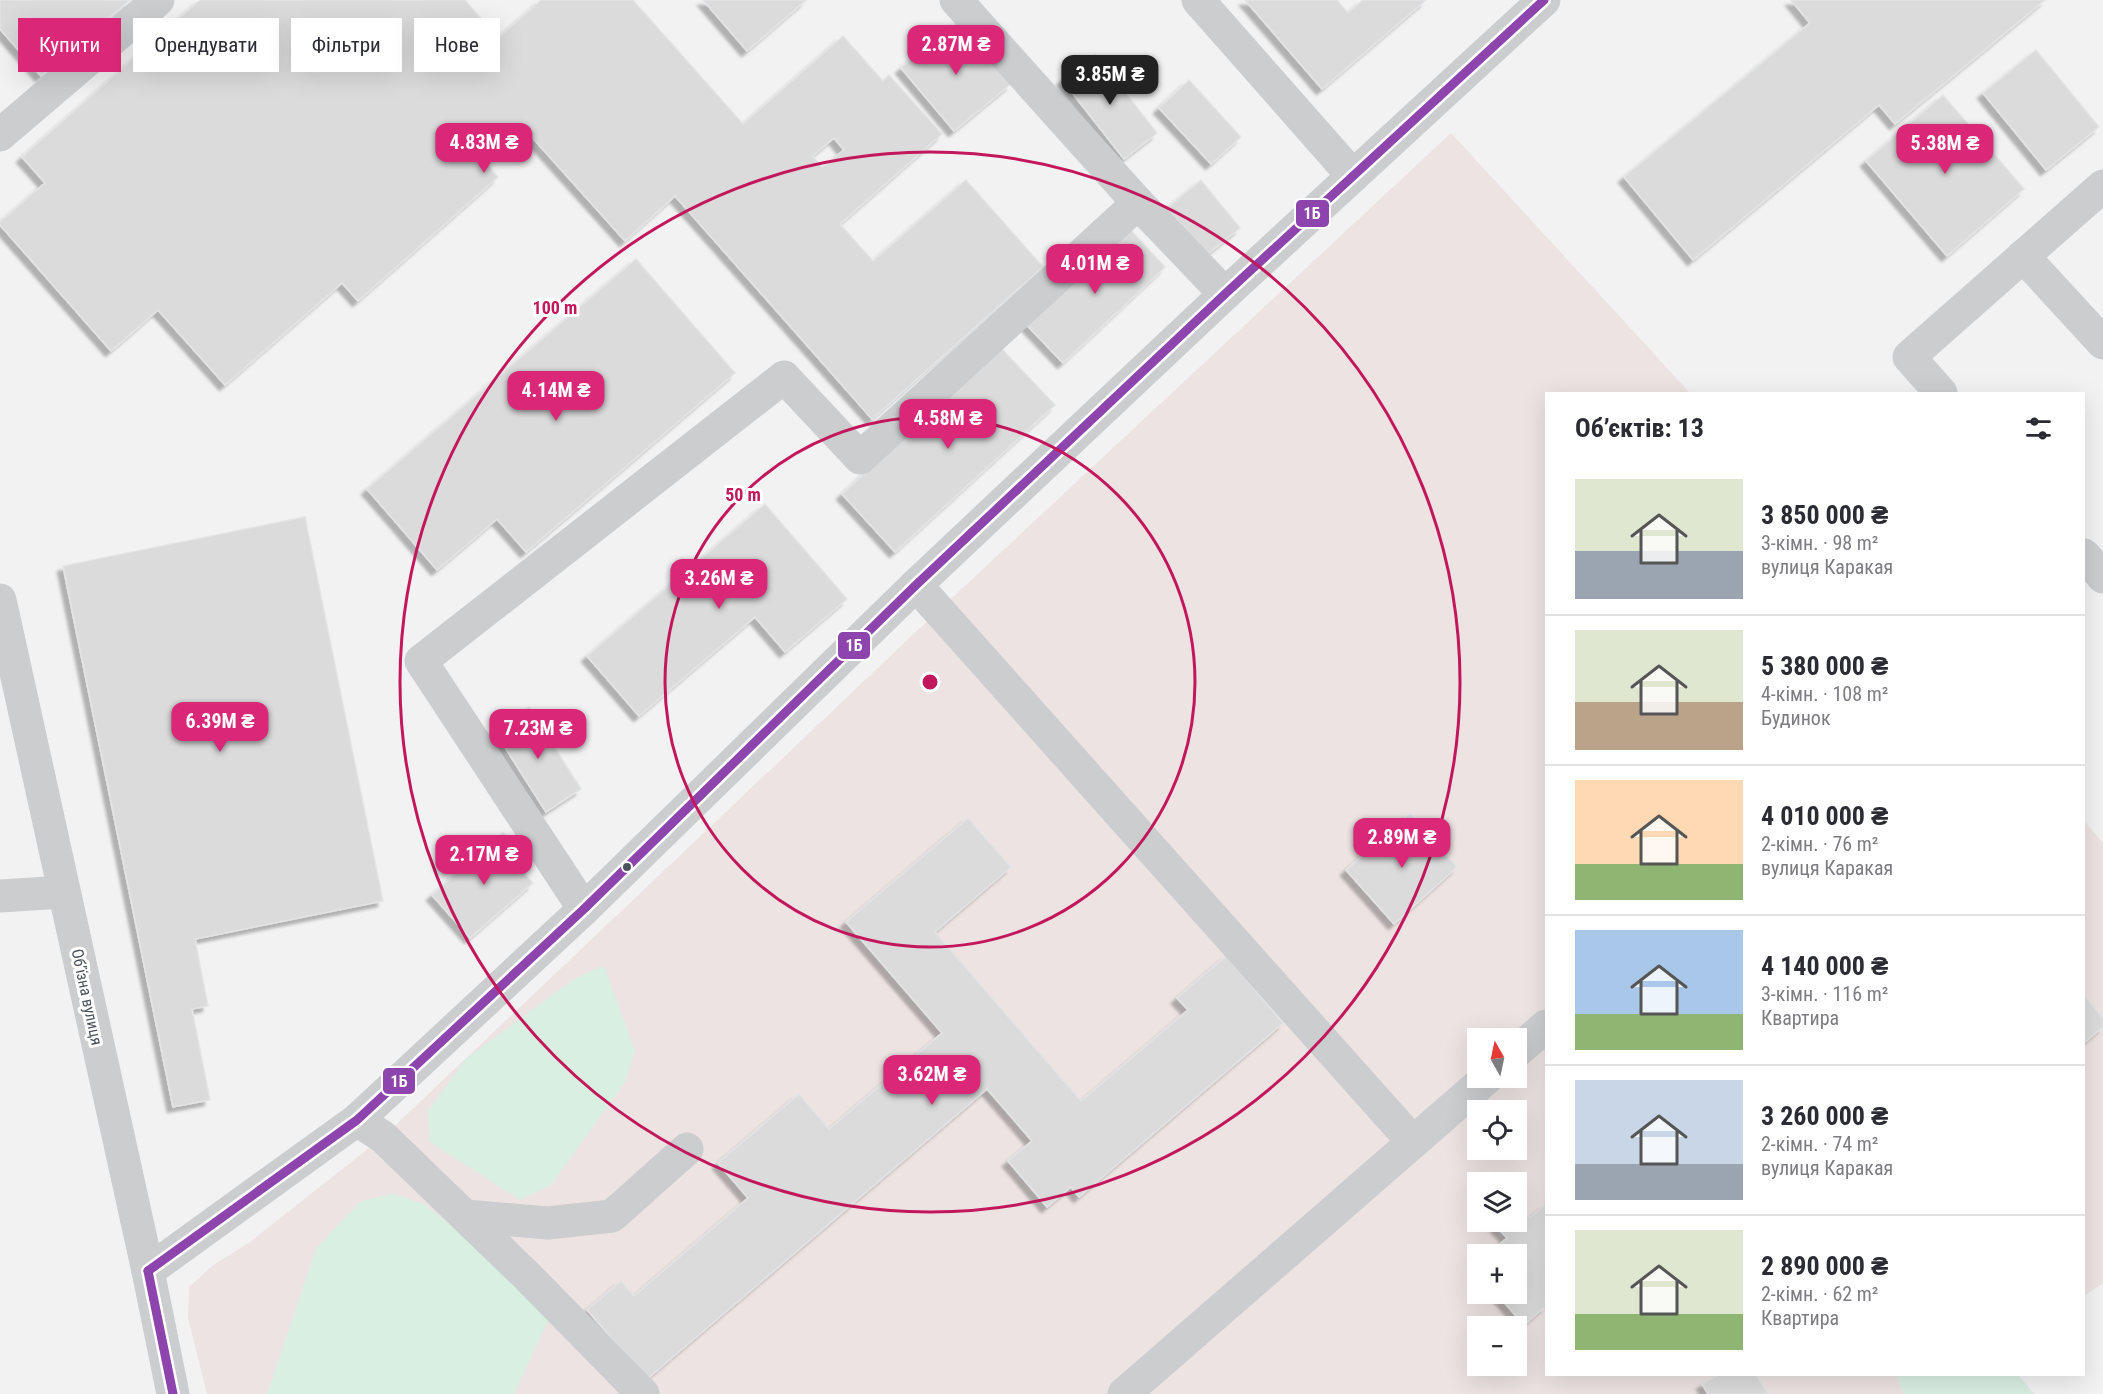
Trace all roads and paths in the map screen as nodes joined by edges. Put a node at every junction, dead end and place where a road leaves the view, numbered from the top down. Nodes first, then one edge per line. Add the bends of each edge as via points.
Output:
1 (158, 0) edge
2 (956, 0) edge
3 (1198, 0) edge
4 (1544, 0) edge
5 (0, 135) edge
6 (1353, 176) junction
7 (2103, 186) edge
8 (1138, 203) junction
9 (2023, 256) junction
10 (1225, 294) junction
11 (2103, 343) edge
12 (1940, 392) edge
13 (2085, 556) edge
14 (2103, 577) edge
15 (916, 585) junction
16 (0, 600) edge
17 (64, 892) junction
18 (0, 896) edge
19 (584, 909) junction
20 (1545, 1027) edge
21 (1527, 1042) edge
22 (1475, 1088) edge
23 (357, 1120) junction
24 (1413, 1142) junction
25 (687, 1149) dead end
26 (465, 1216) junction
27 (148, 1271) junction
28 (173, 1394) edge
29 (643, 1394) edge
30 (1124, 1394) edge

1 - 5 street
2 - 8 street
3 - 6 street
4 - 6 street
6 - 10 street
7 - 9 street
8 - 10 street
8 - 19 street via 860,458 784,377 421,661
9 - 11 street
9 - 12 street via 1909,357
10 - 15 street
13 - 14 street
15 - 19 street
15 - 24 street
16 - 17 street, Обʼїзна вулиця
17 - 18 street
17 - 27 street, Обʼїзна вулиця
19 - 23 street
20 - 21 street
22 - 24 street
23 - 26 street via 383,1137
23 - 27 street
24 - 30 street
25 - 26 street via 612,1216 548,1223
26 - 29 street
27 - 28 street, Обʼїзна вулиця

